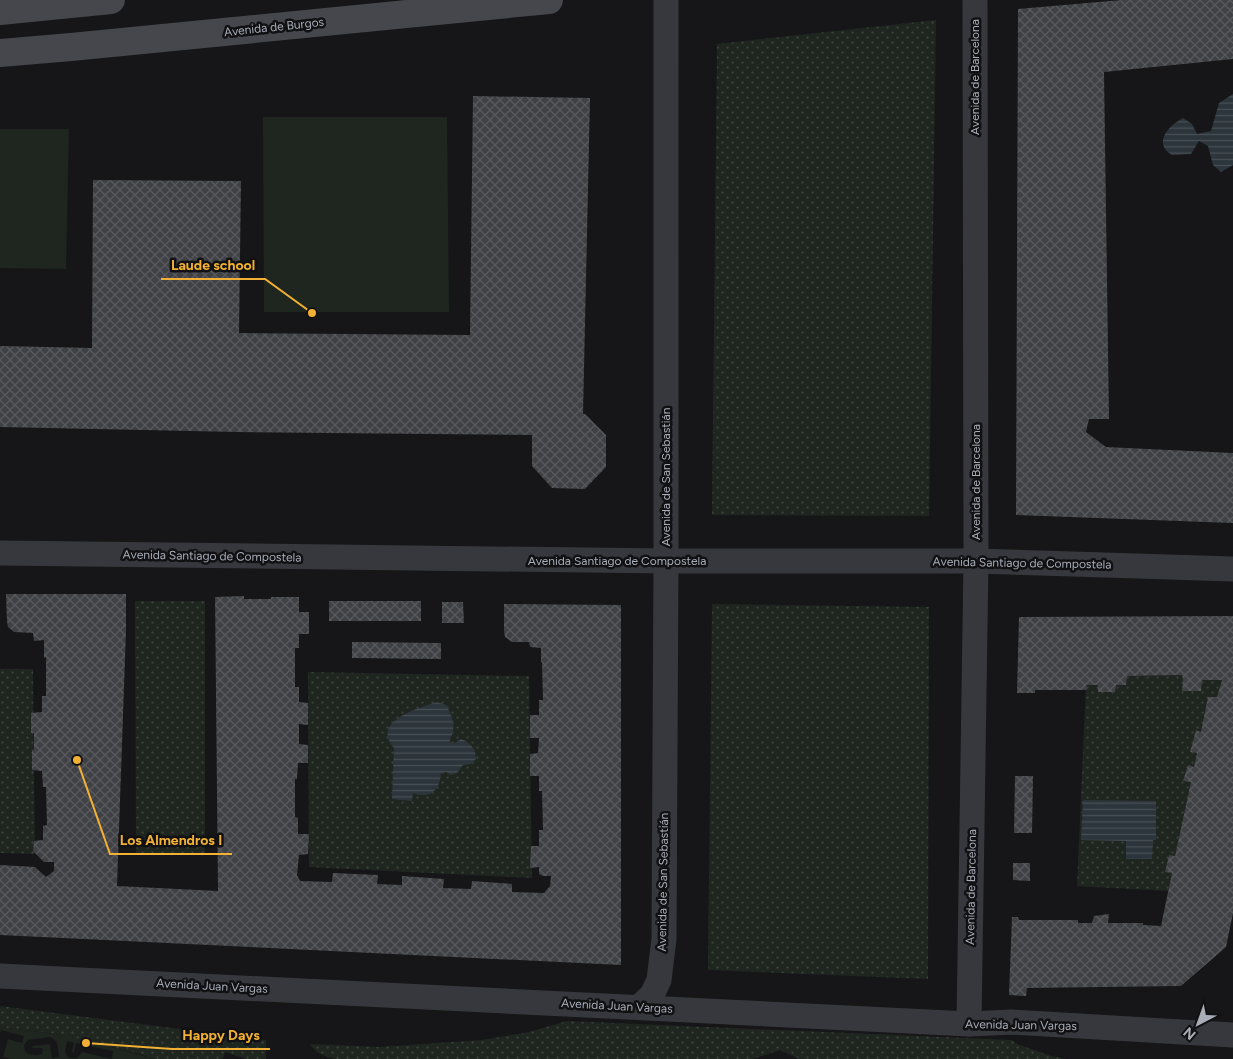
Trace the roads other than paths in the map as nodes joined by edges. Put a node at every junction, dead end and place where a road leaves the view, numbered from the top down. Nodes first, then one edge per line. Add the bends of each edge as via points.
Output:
1 (111, 0) edge
2 (549, 0) edge
3 (666, 0) edge
4 (975, 0) edge
5 (4, 7) edge
6 (0, 53) edge
7 (0, 553) edge
8 (976, 560) junction
9 (666, 562) junction
10 (1233, 569) edge
11 (0, 976) edge
12 (639, 1007) junction
13 (969, 1024) junction
14 (1233, 1034) edge

1 - 5 street
2 - 6 street, Avenida de Burgos
3 - 9 street, Avenida de San Sebastián
4 - 8 street, Avenida de Barcelona
7 - 9 street, Avenida Santiago de Compostela
8 - 9 street, Avenida Santiago de Compostela
8 - 10 street, Avenida Santiago de Compostela
8 - 13 street, Avenida de Barcelona
9 - 12 street, Avenida de San Sebastián via 664,940 659,980 652,995
11 - 12 street, Avenida Juan Vargas
12 - 13 street, Avenida Juan Vargas
13 - 14 street, Avenida Juan Vargas via 1011,1022

